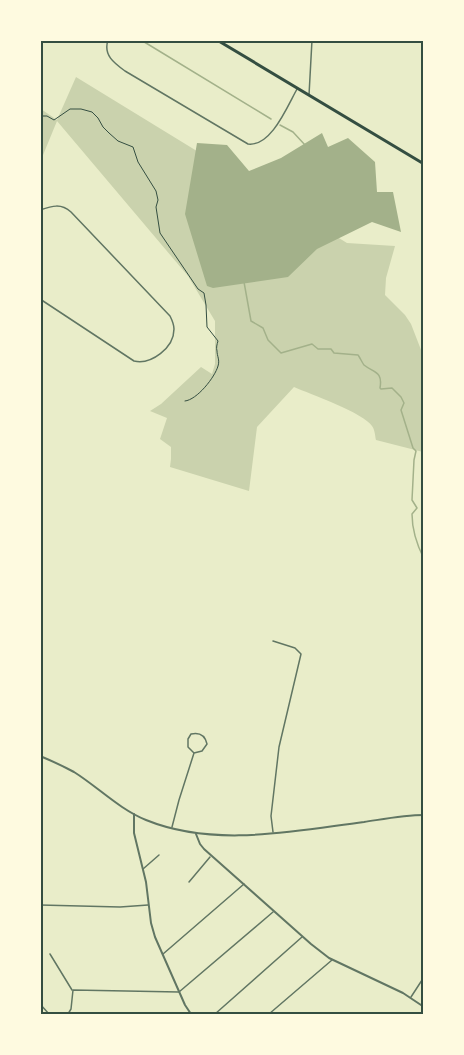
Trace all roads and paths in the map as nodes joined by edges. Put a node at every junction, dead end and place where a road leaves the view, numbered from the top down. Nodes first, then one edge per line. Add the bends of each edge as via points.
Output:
1 (108, 40) edge
2 (217, 40) edge
3 (312, 40) edge
4 (297, 88) junction
5 (309, 96) junction
6 (40, 116) edge
7 (423, 164) edge
8 (40, 210) edge
9 (40, 299) edge
10 (185, 401) dead end
11 (273, 641) dead end
12 (194, 753) junction
13 (40, 756) edge
14 (134, 814) junction
15 (423, 815) edge
16 (172, 828) junction
17 (273, 833) junction
18 (196, 834) junction
19 (159, 855) dead end
20 (212, 856) junction
21 (143, 869) junction
22 (189, 882) dead end
23 (244, 884) junction
24 (40, 905) edge
25 (148, 905) junction
26 (274, 911) junction
27 (302, 937) junction
28 (50, 954) dead end
29 (163, 954) junction
30 (332, 959) junction
31 (423, 977) edge
32 (73, 990) junction
33 (179, 992) junction
34 (411, 998) junction
35 (40, 1004) edge
36 (423, 1007) edge
37 (49, 1014) edge
38 (68, 1014) edge
39 (190, 1014) edge
40 (215, 1014) edge
41 (269, 1014) edge

1 - 4 street via 107,54 125,71 248,144 255,145 272,132
2 - 4 main road
3 - 5 street
4 - 5 main road
5 - 7 main road
6 - 10 path via 54,120 70,109 94,113 118,141 133,147 156,191 160,232 204,293 207,327 218,341 217,368 204,389
8 - 9 street via 61,206 72,212 170,316 174,334 156,357 134,361
11 - 17 street via 301,654 279,747 271,816
12 - 12 street via 188,747 188,739 191,734 204,736 207,744
12 - 16 street
13 - 14 street via 73,772
14 - 16 street
14 - 21 street via 134,833
15 - 17 street
16 - 18 street
17 - 18 street
18 - 20 street
19 - 21 street
20 - 22 street
20 - 23 street
21 - 25 street
23 - 26 street
23 - 29 street
24 - 25 street
25 - 29 street
26 - 27 street
26 - 33 street
27 - 30 street
27 - 40 street
28 - 32 street
29 - 33 street
30 - 34 street
30 - 41 street
31 - 34 street
32 - 33 street
32 - 38 street
33 - 39 street
34 - 36 street
35 - 37 street

